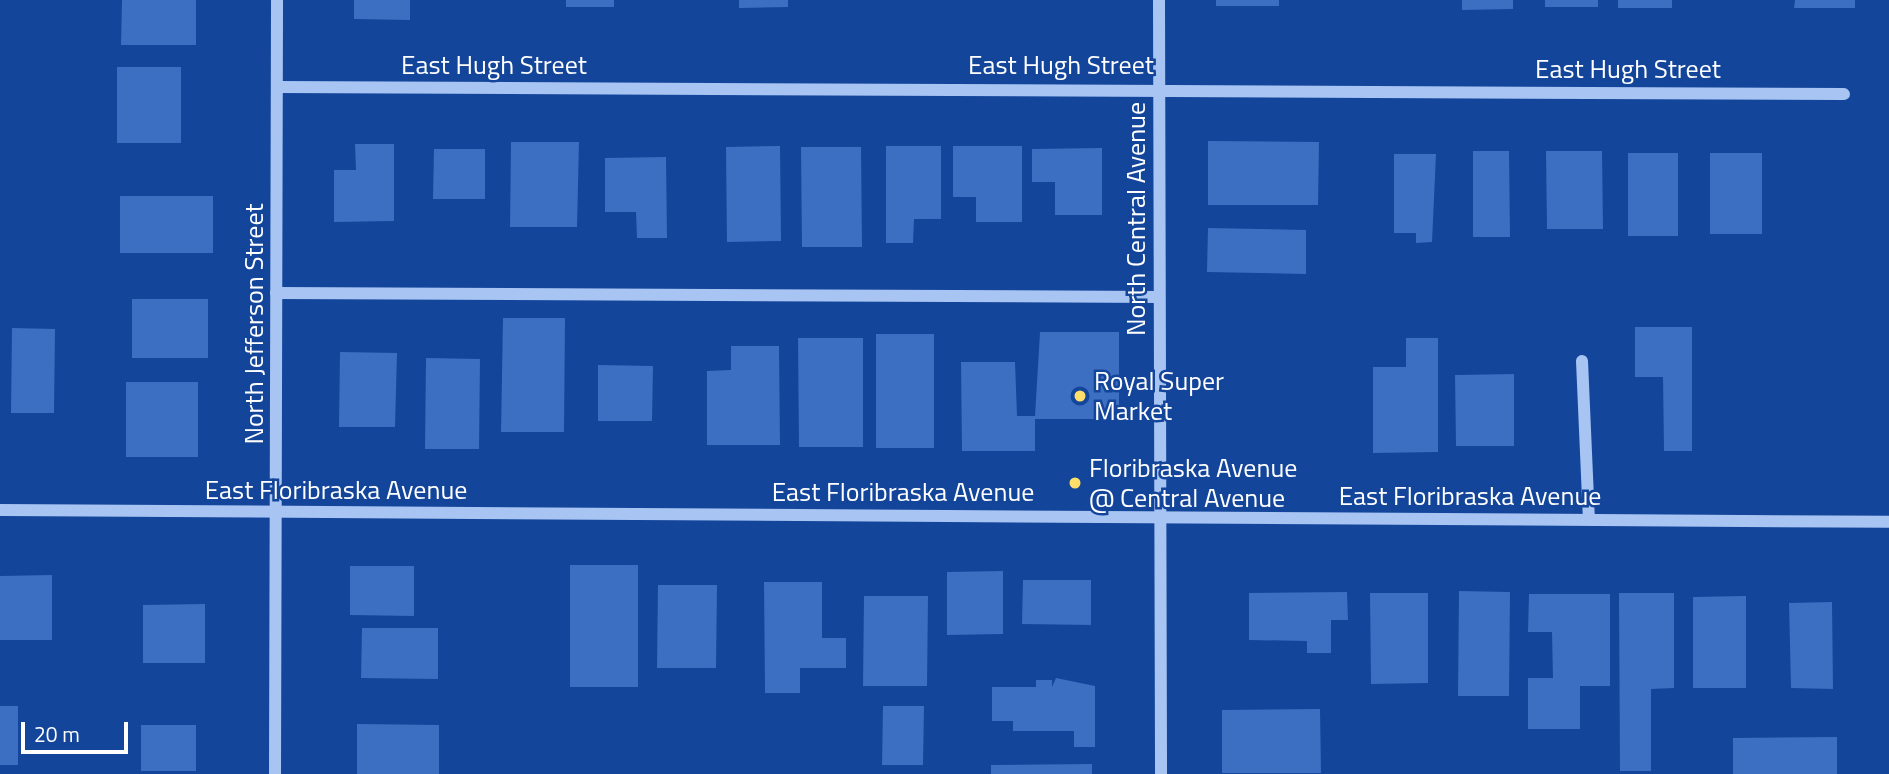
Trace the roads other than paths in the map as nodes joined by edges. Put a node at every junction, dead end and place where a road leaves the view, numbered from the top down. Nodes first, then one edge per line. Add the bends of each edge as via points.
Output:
1 (277, 0) edge
2 (1159, 0) edge
3 (277, 87) junction
4 (1159, 88) junction
5 (1844, 94) dead end
6 (276, 293) junction
7 (1159, 297) junction
8 (1582, 361) dead end
9 (0, 510) edge
10 (276, 513) junction
11 (1159, 516) junction
12 (1589, 519) junction
13 (1889, 522) edge
14 (275, 774) edge
15 (1161, 774) edge

1 - 3 street, North Jefferson Street
2 - 4 street, North Central Avenue
3 - 4 street, East Hugh Street
3 - 6 street, North Jefferson Street
4 - 5 street, East Hugh Street
4 - 7 street, North Central Avenue
6 - 7 street
6 - 10 street, North Jefferson Street
7 - 11 street, North Central Avenue
8 - 12 street
9 - 10 street, East Floribraska Avenue
10 - 11 street, East Floribraska Avenue
10 - 14 street, North Jefferson Street
11 - 12 street, East Floribraska Avenue
11 - 15 street, North Central Avenue
12 - 13 street, East Floribraska Avenue

